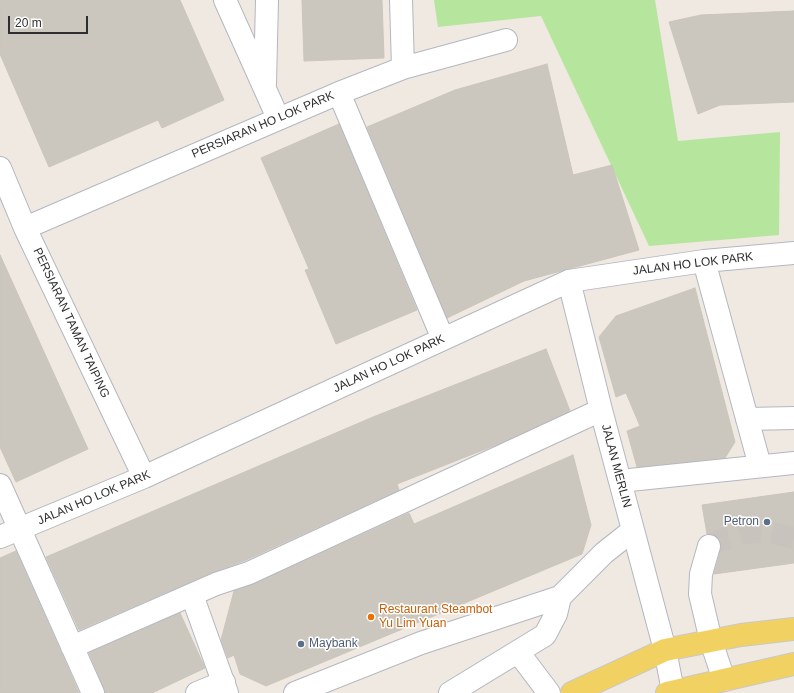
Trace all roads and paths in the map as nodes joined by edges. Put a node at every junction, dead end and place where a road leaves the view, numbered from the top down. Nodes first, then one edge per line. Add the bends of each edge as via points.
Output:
1 (226, 0) edge
2 (267, 0) edge
3 (401, 0) edge
4 (506, 40) dead end
5 (403, 68) junction
6 (265, 89) junction
7 (339, 93) junction
8 (278, 118) junction
9 (0, 168) edge
10 (25, 228) junction
11 (794, 253) edge
12 (704, 260) junction
13 (569, 281) junction
14 (443, 339) junction
15 (601, 410) junction
16 (794, 418) edge
17 (747, 419) junction
18 (794, 463) edge
19 (760, 466) junction
20 (144, 477) junction
21 (620, 481) junction
22 (0, 485) edge
23 (633, 530) junction
24 (10, 533) edge
25 (709, 546) dead end
26 (192, 595) junction
27 (560, 597) junction
28 (794, 629) edge
29 (711, 641) junction
30 (72, 647) junction
31 (518, 652) junction
32 (659, 653) junction
33 (794, 664) edge
34 (724, 680) junction
35 (226, 688) edge
36 (667, 692) edge
37 (93, 693) edge
38 (197, 693) edge
39 (295, 693) edge
40 (450, 693) edge
41 (549, 693) edge
42 (572, 693) edge

1 - 6 street
2 - 6 street
3 - 5 street
4 - 5 street, PERSIARAN HO LOK PARK
5 - 7 street, PERSIARAN HO LOK PARK
6 - 8 street
7 - 8 street, PERSIARAN HO LOK PARK
7 - 14 street
8 - 10 street, PERSIARAN HO LOK PARK
9 - 10 street, PERSIARAN TAMAN TAIPING
10 - 20 street, PERSIARAN TAMAN TAIPING
11 - 12 street, JALAN HO LOK PARK
12 - 13 street, JALAN HO LOK PARK
12 - 17 street
13 - 14 street, JALAN HO LOK PARK
13 - 15 street, JALAN MERLIN
14 - 20 street, JALAN HO LOK PARK
15 - 21 street, JALAN MERLIN
15 - 26 street via 249,573
16 - 17 street
17 - 19 street
18 - 19 street
19 - 21 street
20 - 24 street, JALAN HO LOK PARK
21 - 23 street, JALAN MERLIN
22 - 24 street
23 - 27 street via 604,553
23 - 32 street, JALAN MERLIN
24 - 30 street
25 - 29 street via 701,574 700,594
26 - 30 street
26 - 35 street
27 - 31 street via 556,614 545,635
27 - 39 street via 421,642
28 - 29 main road
29 - 32 main road
29 - 34 street
30 - 37 street
31 - 40 street
31 - 41 street
32 - 36 street, JALAN MERLIN
32 - 42 main road
33 - 34 main road
34 - 36 main road
35 - 38 street

